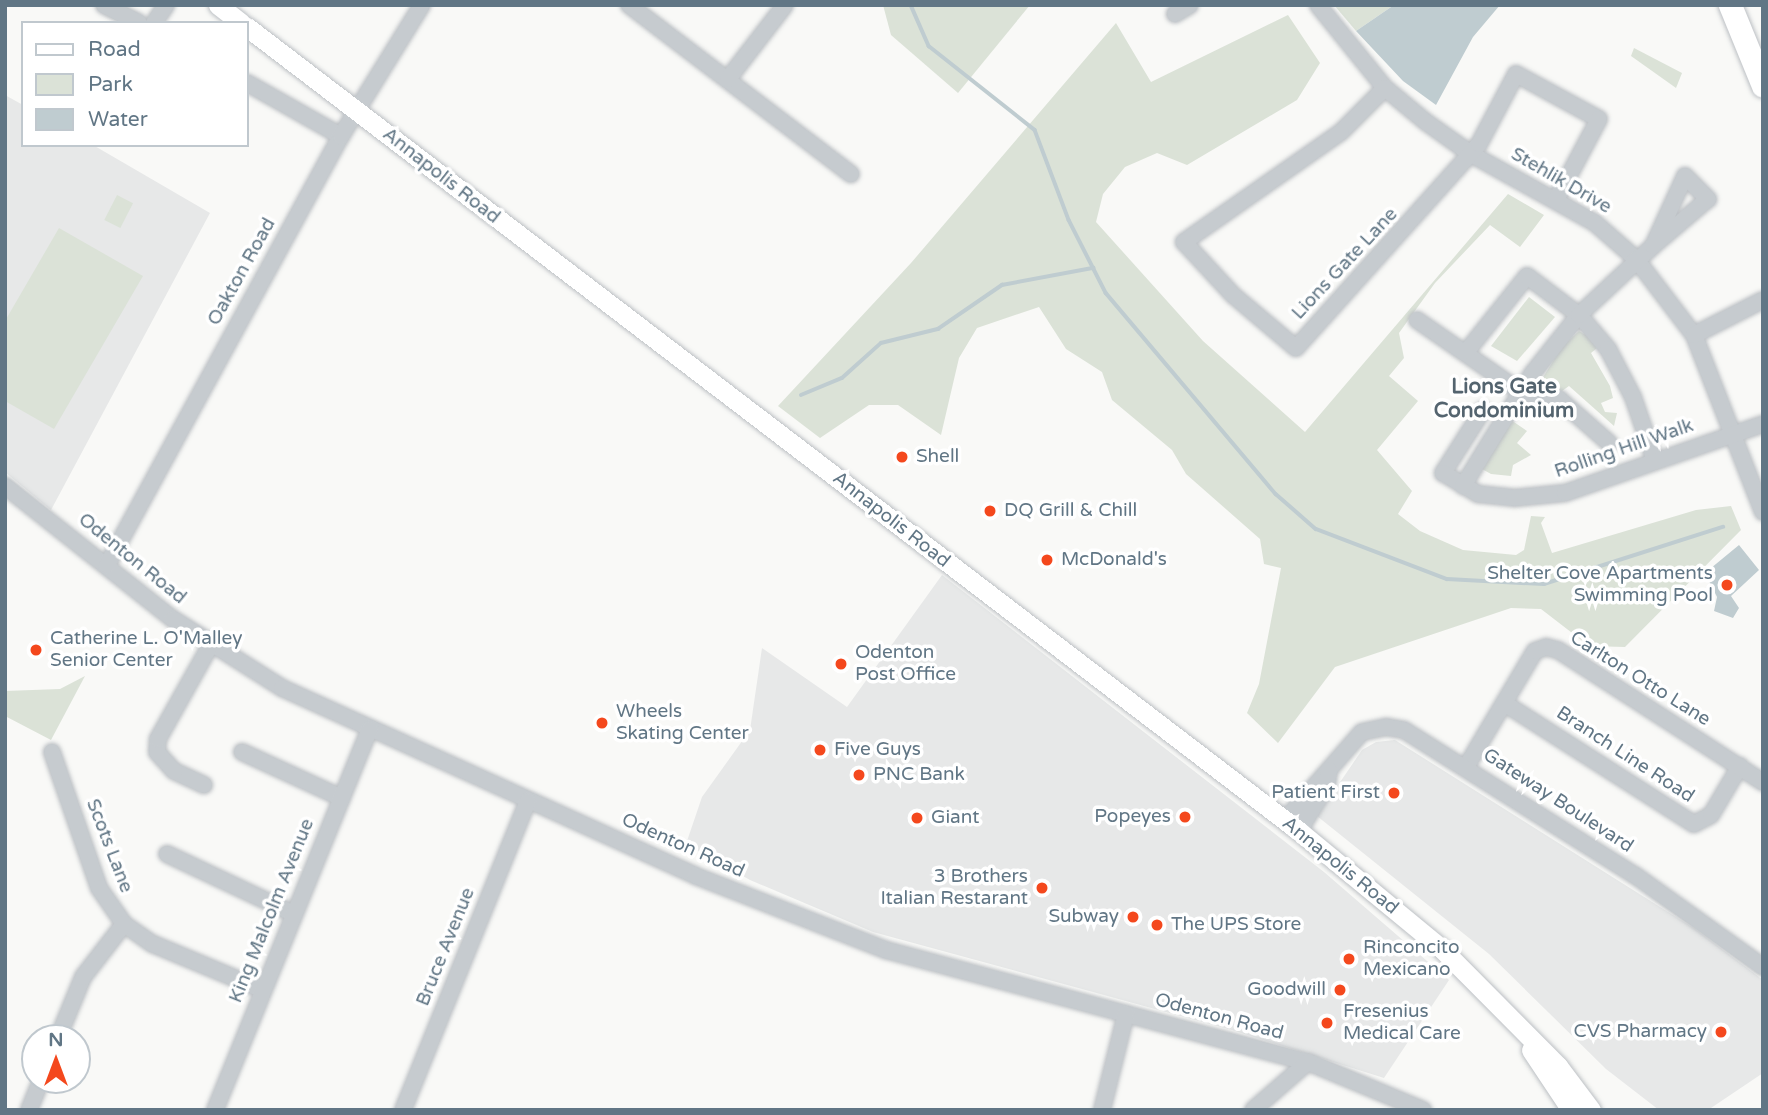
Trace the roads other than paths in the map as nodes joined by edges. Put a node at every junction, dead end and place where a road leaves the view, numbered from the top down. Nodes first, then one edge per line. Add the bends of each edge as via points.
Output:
1 (104, 5) edge
2 (166, 5) edge
3 (218, 5) edge
4 (422, 5) edge
5 (629, 5) edge
6 (785, 5) edge
7 (1190, 5) edge
8 (1318, 5) edge
9 (1730, 5) edge
10 (1175, 14) dead end
11 (134, 21) edge
12 (155, 21) edge
13 (238, 21) edge
14 (248, 28) edge
15 (728, 79) junction
16 (248, 84) edge
17 (1763, 86) edge
18 (1385, 88) junction
19 (356, 111) junction
20 (341, 136) junction
21 (1471, 154) junction
22 (851, 174) dead end
23 (1556, 200) junction
24 (1653, 246) dead end
25 (1636, 259) junction
26 (1763, 300) edge
27 (1579, 315) junction
28 (1416, 320) dead end
29 (1694, 335) junction
30 (1467, 351) junction
31 (1521, 392) junction
32 (1483, 410) dead end
33 (1763, 424) edge
34 (1731, 434) junction
35 (1609, 443) dead end
36 (1655, 461) junction
37 (5, 486) edge
38 (1463, 486) junction
39 (1763, 512) edge
40 (107, 565) junction
41 (210, 646) junction
42 (1504, 702) junction
43 (370, 729) junction
44 (52, 752) dead end
45 (242, 752) dead end
46 (1740, 766) junction
47 (1466, 767) junction
48 (1763, 782) edge
49 (204, 785) dead end
50 (342, 798) junction
51 (528, 801) junction
52 (1292, 826) junction
53 (167, 854) dead end
54 (294, 914) junction
55 (124, 924) junction
56 (1763, 967) edge
57 (263, 990) junction
58 (1126, 1014) junction
59 (64, 1024) edge
60 (1520, 1031) junction
61 (1308, 1062) junction
62 (1560, 1101) edge
63 (1420, 1108) edge
64 (215, 1110) edge
65 (403, 1110) edge
66 (1102, 1110) edge
67 (1253, 1110) edge
68 (1571, 1110) edge
69 (1591, 1110) edge

1 - 11 street
2 - 12 street
3 - 13 main road
4 - 19 street, Oakton Road
5 - 15 street
6 - 15 street
7 - 10 street
8 - 18 street, Stehlik Drive
9 - 17 highway
14 - 19 main road, Annapolis Road
15 - 22 street
16 - 20 street
18 - 21 street, Stehlik Drive
18 - 21 street, Lions Gate Lane via 1341,132 1184,242 1233,295 1296,348
19 - 20 street, Oakton Road
19 - 52 main road, Annapolis Road
20 - 40 street, Oakton Road
21 - 23 street, Stehlik Drive
21 - 23 street via 1516,74 1600,119
23 - 25 street, Stehlik Drive via 1595,223
24 - 25 street
25 - 27 street
25 - 29 street, Stehlik Drive
26 - 29 street
27 - 30 street via 1527,276
27 - 31 street
27 - 36 street via 1621,370
28 - 30 street
29 - 34 street, Stehlik Drive
30 - 31 street
31 - 35 street via 1559,399
31 - 38 street
32 - 38 street via 1443,473
33 - 34 street, Rolling Hill Walk
34 - 36 street, Rolling Hill Walk
34 - 39 street, Stehlik Drive
36 - 38 street, Rolling Hill Walk via 1541,498 1478,494
37 - 40 street, Odenton Road
40 - 41 street, Odenton Road
41 - 43 street, Odenton Road via 282,688
41 - 49 street via 158,739 157,752 174,771
42 - 46 street, Carlton Otto Lane via 1535,651 1558,650
42 - 46 street, Branch Line Road via 1694,824 1711,815
42 - 47 street, Carlton Otto Lane
43 - 50 street, King Malcolm Avenue
43 - 51 street, Odenton Road
44 - 55 street, Scots Lane via 99,888
45 - 50 street
46 - 48 street, Carlton Otto Lane
47 - 52 street, Gateway Boulevard via 1404,730 1386,727 1362,732 1329,770 1326,785
47 - 56 street, Gateway Boulevard via 1636,876
50 - 54 street, King Malcolm Avenue
51 - 58 street, Odenton Road via 802,920 990,980
51 - 65 street, Bruce Avenue
52 - 60 main road, Annapolis Road via 1442,949
53 - 54 street
54 - 57 street, King Malcolm Avenue
55 - 57 street, Scots Lane via 153,944
55 - 59 street via 83,977
57 - 64 street, King Malcolm Avenue
58 - 61 street, Odenton Road
58 - 66 street
60 - 62 main road, Annapolis Road
60 - 69 main road, Annapolis Road via 1558,1066
61 - 63 street, Odenton Road
61 - 67 street
62 - 68 main road, Annapolis Road

